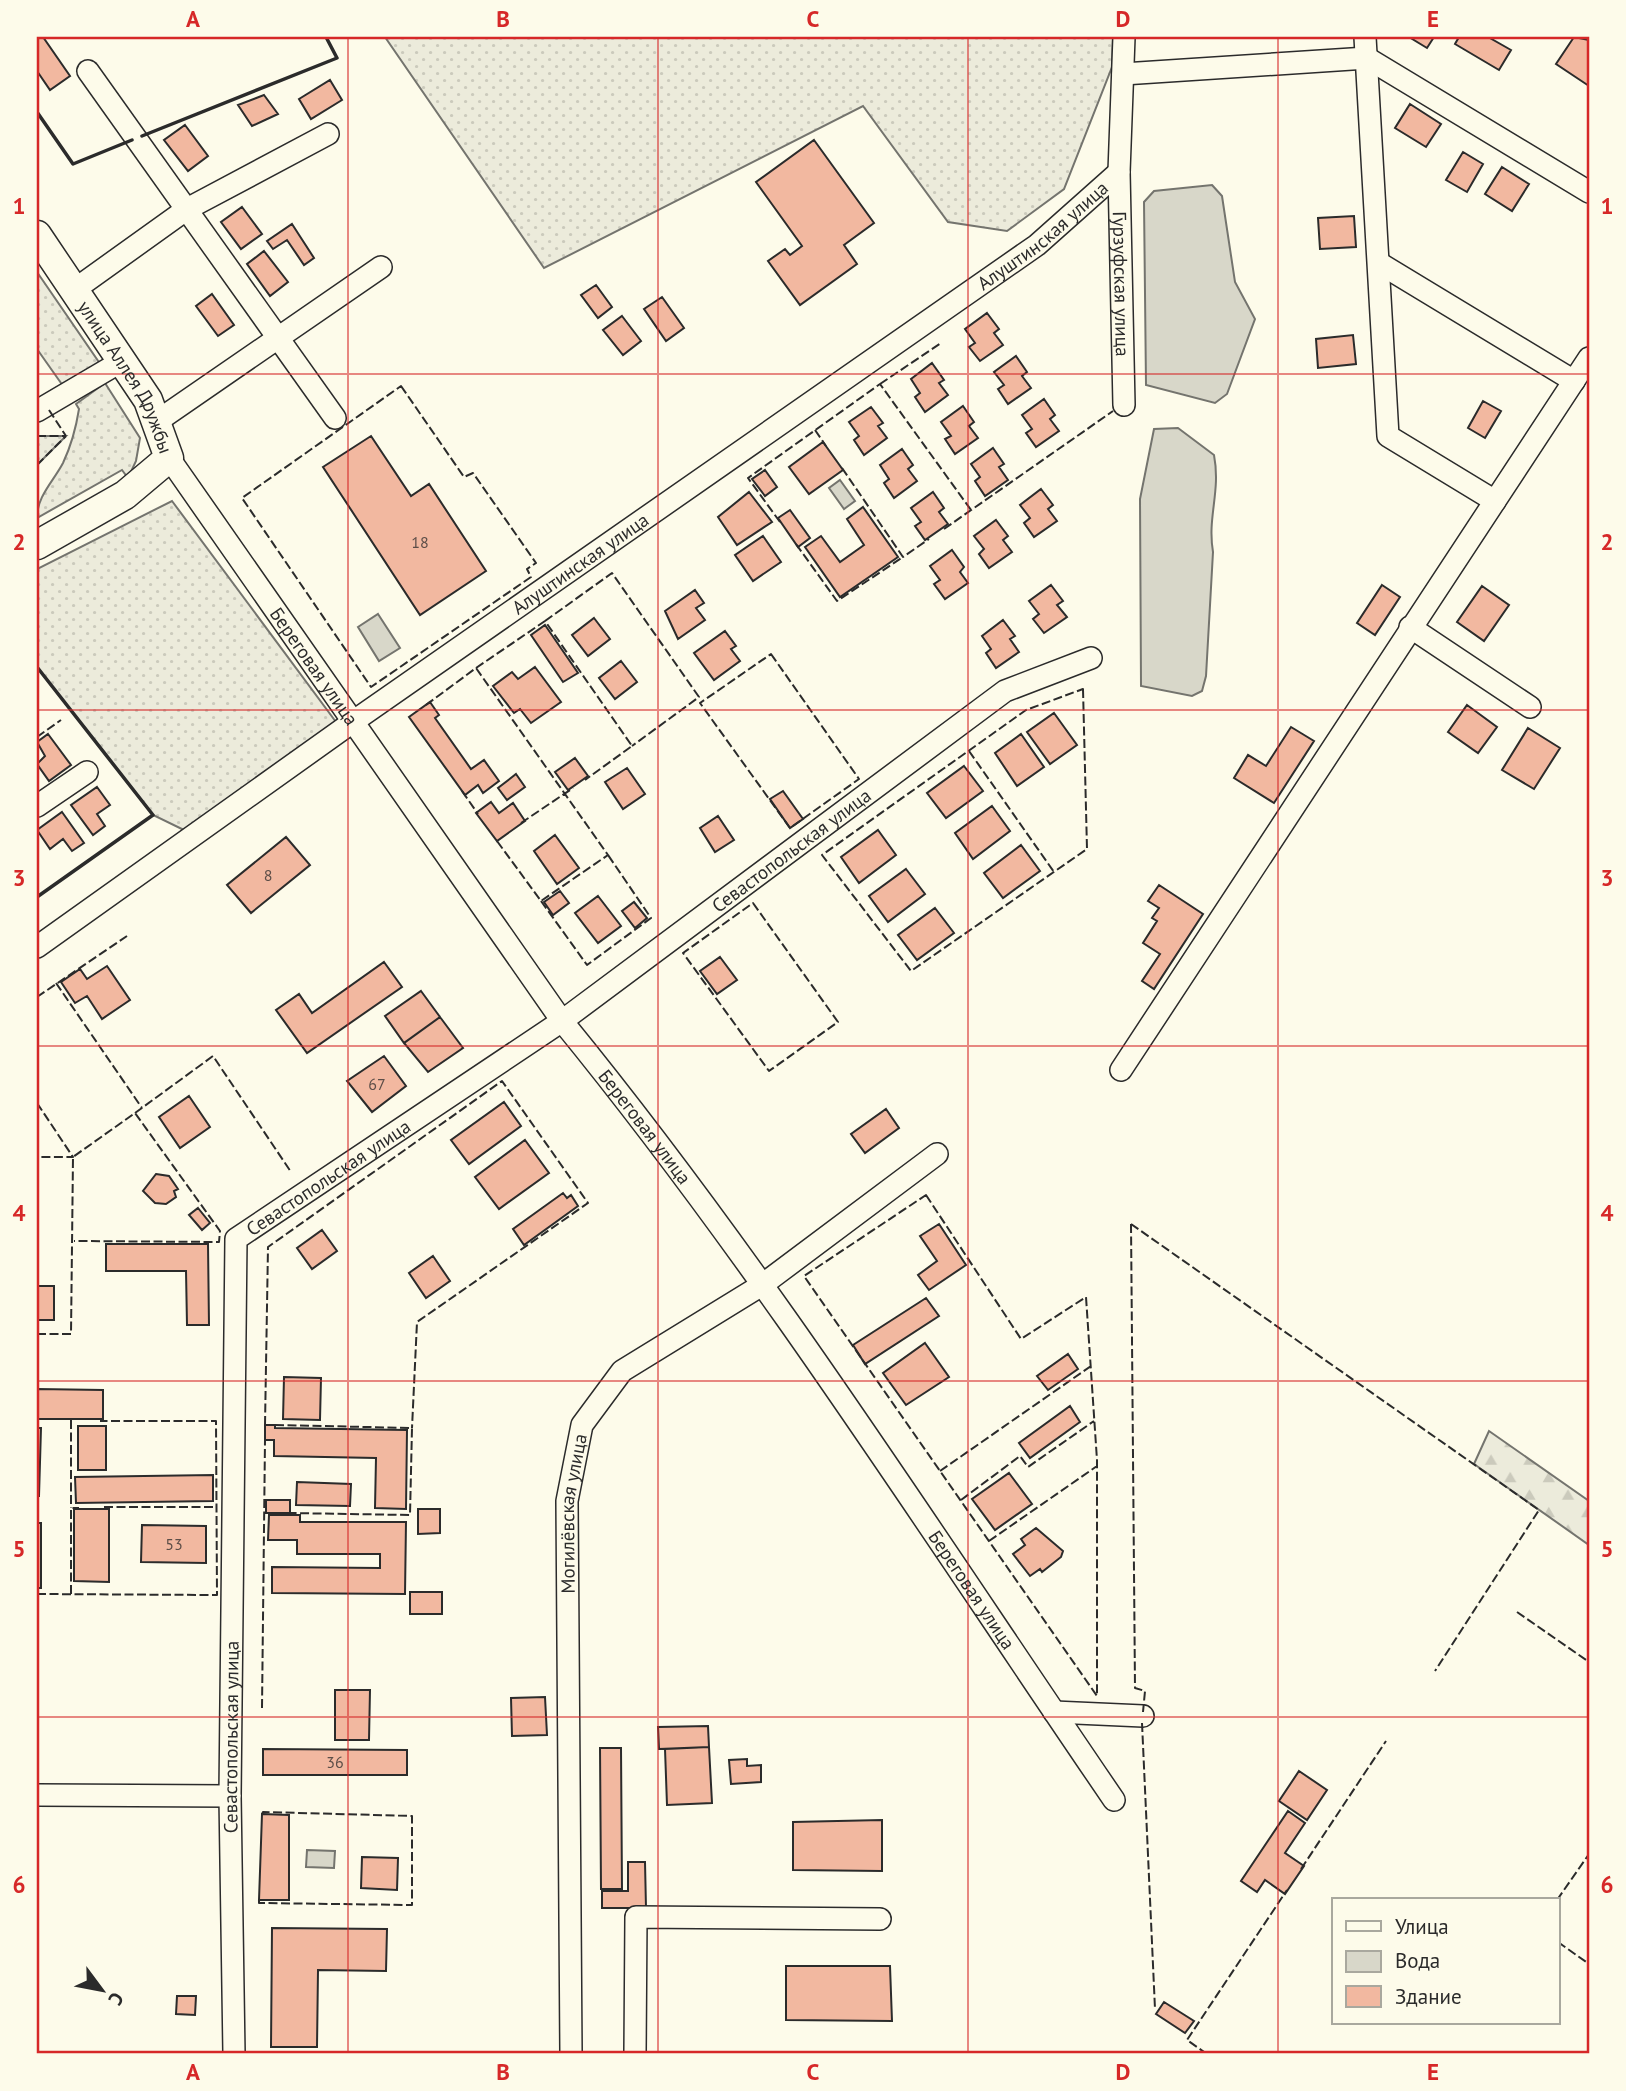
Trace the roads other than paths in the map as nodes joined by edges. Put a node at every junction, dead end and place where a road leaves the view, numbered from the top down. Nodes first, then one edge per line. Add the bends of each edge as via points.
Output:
1 (1124, 37) edge
2 (1365, 37) edge
3 (1367, 58) junction
4 (88, 71) dead end
5 (1123, 74) junction
6 (328, 134) dead end
7 (1119, 172) junction
8 (1589, 192) edge
9 (187, 209) junction
10 (37, 235) edge
11 (1379, 263) junction
12 (380, 267) dead end
13 (74, 290) junction
14 (279, 338) junction
15 (1589, 358) edge
16 (121, 361) junction
17 (1574, 381) junction
18 (1125, 405) dead end
19 (37, 411) edge
20 (335, 418) dead end
21 (156, 422) junction
22 (169, 457) junction
23 (1494, 500) junction
24 (37, 545) edge
25 (1410, 627) junction
26 (1091, 658) dead end
27 (1530, 707) dead end
28 (354, 721) junction
29 (87, 772) dead end
30 (37, 807) edge
31 (37, 947) edge
32 (562, 1021) junction
33 (1121, 1070) dead end
34 (937, 1154) dead end
35 (762, 1284) junction
36 (1054, 1712) junction
37 (1143, 1716) dead end
38 (37, 1795) edge
39 (230, 1796) junction
40 (1114, 1800) dead end
41 (880, 1919) dead end
42 (234, 2054) edge
43 (571, 2054) edge
44 (635, 2054) edge

1 - 5 street, Гурзуфская улица
2 - 3 street
3 - 5 street
3 - 8 street
3 - 11 street
4 - 9 street
5 - 7 street, Гурзуфская улица
6 - 9 street
7 - 18 street, Гурзуфская улица
7 - 28 street, Алуштинская улица via 1037,245
9 - 13 street
9 - 14 street
10 - 13 main road, улица Аллея Дружбы
11 - 17 street
11 - 23 street via 1388,436
12 - 14 street
13 - 16 main road, улица Аллея Дружбы
14 - 20 street
14 - 21 street
15 - 17 street
16 - 19 street
16 - 21 main road, улица Аллея Дружбы via 148,400
17 - 23 street
21 - 22 main road, улица Аллея Дружбы
22 - 24 main road, улица Аллея Дружбы via 125,495
22 - 28 street, Береговая улица
23 - 25 street
25 - 27 street
25 - 33 street
26 - 32 street, Севастопольская улица via 1005,691
28 - 31 street, Алуштинская улица
28 - 32 street, Береговая улица
29 - 30 street
32 - 35 street, Береговая улица
32 - 39 street, Севастопольская улица via 236,1239
34 - 35 street, Могилёвская улица
35 - 36 street, Береговая улица
35 - 43 street, Могилёвская улица via 622,1371 582,1425 567,1501
36 - 37 street
36 - 40 street, Береговая улица
38 - 39 street
39 - 42 street, Севастопольская улица
41 - 44 street via 636,1917

